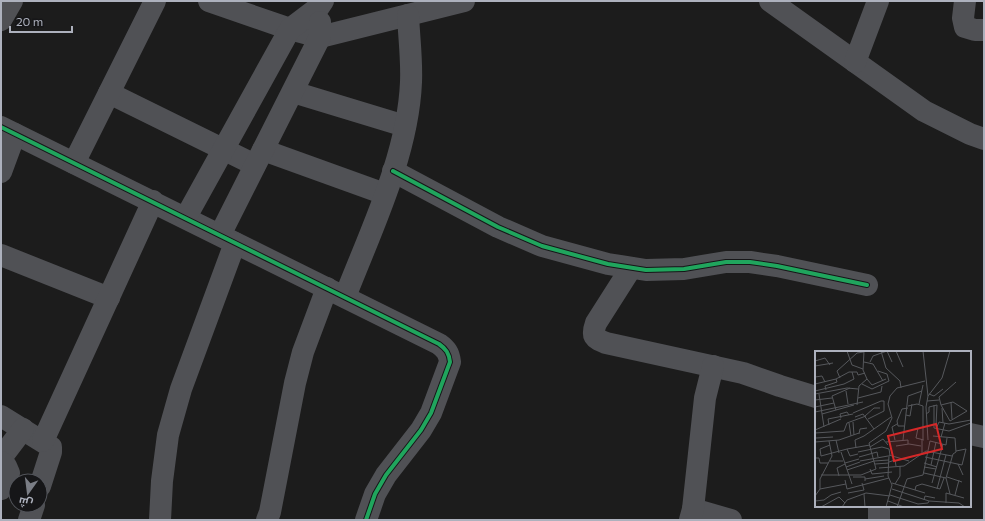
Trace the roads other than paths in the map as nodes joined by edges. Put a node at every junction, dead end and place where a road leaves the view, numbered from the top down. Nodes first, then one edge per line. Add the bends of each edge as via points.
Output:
1 (12, 1) edge
2 (155, 1) edge
3 (210, 1) edge
4 (464, 1) edge
5 (770, 1) edge
6 (878, 1) edge
7 (966, 1) edge
8 (321, 4) edge
9 (408, 15) junction
10 (1, 20) edge
11 (290, 29) junction
12 (984, 30) edge
13 (320, 37) junction
14 (855, 62) junction
15 (293, 92) junction
16 (109, 93) junction
17 (405, 126) junction
18 (8, 130) edge
19 (984, 138) edge
20 (223, 149) junction
21 (259, 158) junction
22 (74, 163) junction
23 (393, 170) junction
24 (1, 172) edge
25 (385, 194) junction
26 (153, 201) junction
27 (186, 217) junction
28 (227, 239) junction
29 (1, 255) edge
30 (631, 268) junction
31 (867, 285) dead end
32 (336, 293) junction
33 (109, 298) junction
34 (713, 366) junction
35 (815, 396) edge
36 (1, 416) edge
37 (23, 429) junction
38 (971, 434) edge
39 (984, 437) edge
40 (43, 441) junction
41 (1, 458) edge
42 (1, 462) edge
43 (44, 473) edge
44 (1, 489) edge
45 (879, 507) edge
46 (692, 514) edge
47 (160, 520) edge
48 (267, 520) edge
49 (366, 520) edge
50 (731, 520) edge
51 (879, 520) edge

1 - 10 street
2 - 16 street
3 - 11 street
4 - 9 street
5 - 14 street
6 - 14 street
7 - 12 street via 963,18 965,27
8 - 11 street
8 - 13 street
9 - 13 street
9 - 17 street via 411,82
11 - 13 street
11 - 20 street
13 - 15 street
14 - 19 street via 924,111 970,134
15 - 17 street
15 - 21 street
16 - 20 street
16 - 22 street
17 - 23 street
18 - 22 street
18 - 24 street
20 - 21 street
20 - 27 street
21 - 25 street
21 - 28 street
22 - 26 street
23 - 25 street
23 - 30 street via 498,227 542,246
25 - 32 street
26 - 27 street
26 - 33 street
27 - 28 street
28 - 32 street
28 - 47 street via 168,435
29 - 33 street
30 - 31 street via 684,269 726,262 750,262
30 - 34 street via 596,323 593,335 596,339
32 - 48 street via 303,352
32 - 49 street via 439,344 450,355 450,362 431,413 386,475 375,494
33 - 40 street
34 - 35 street
34 - 46 street via 706,398
36 - 37 street
37 - 40 street
37 - 41 street
38 - 39 street
40 - 43 street via 51,447
42 - 44 street via 9,473
45 - 51 street
46 - 50 street

